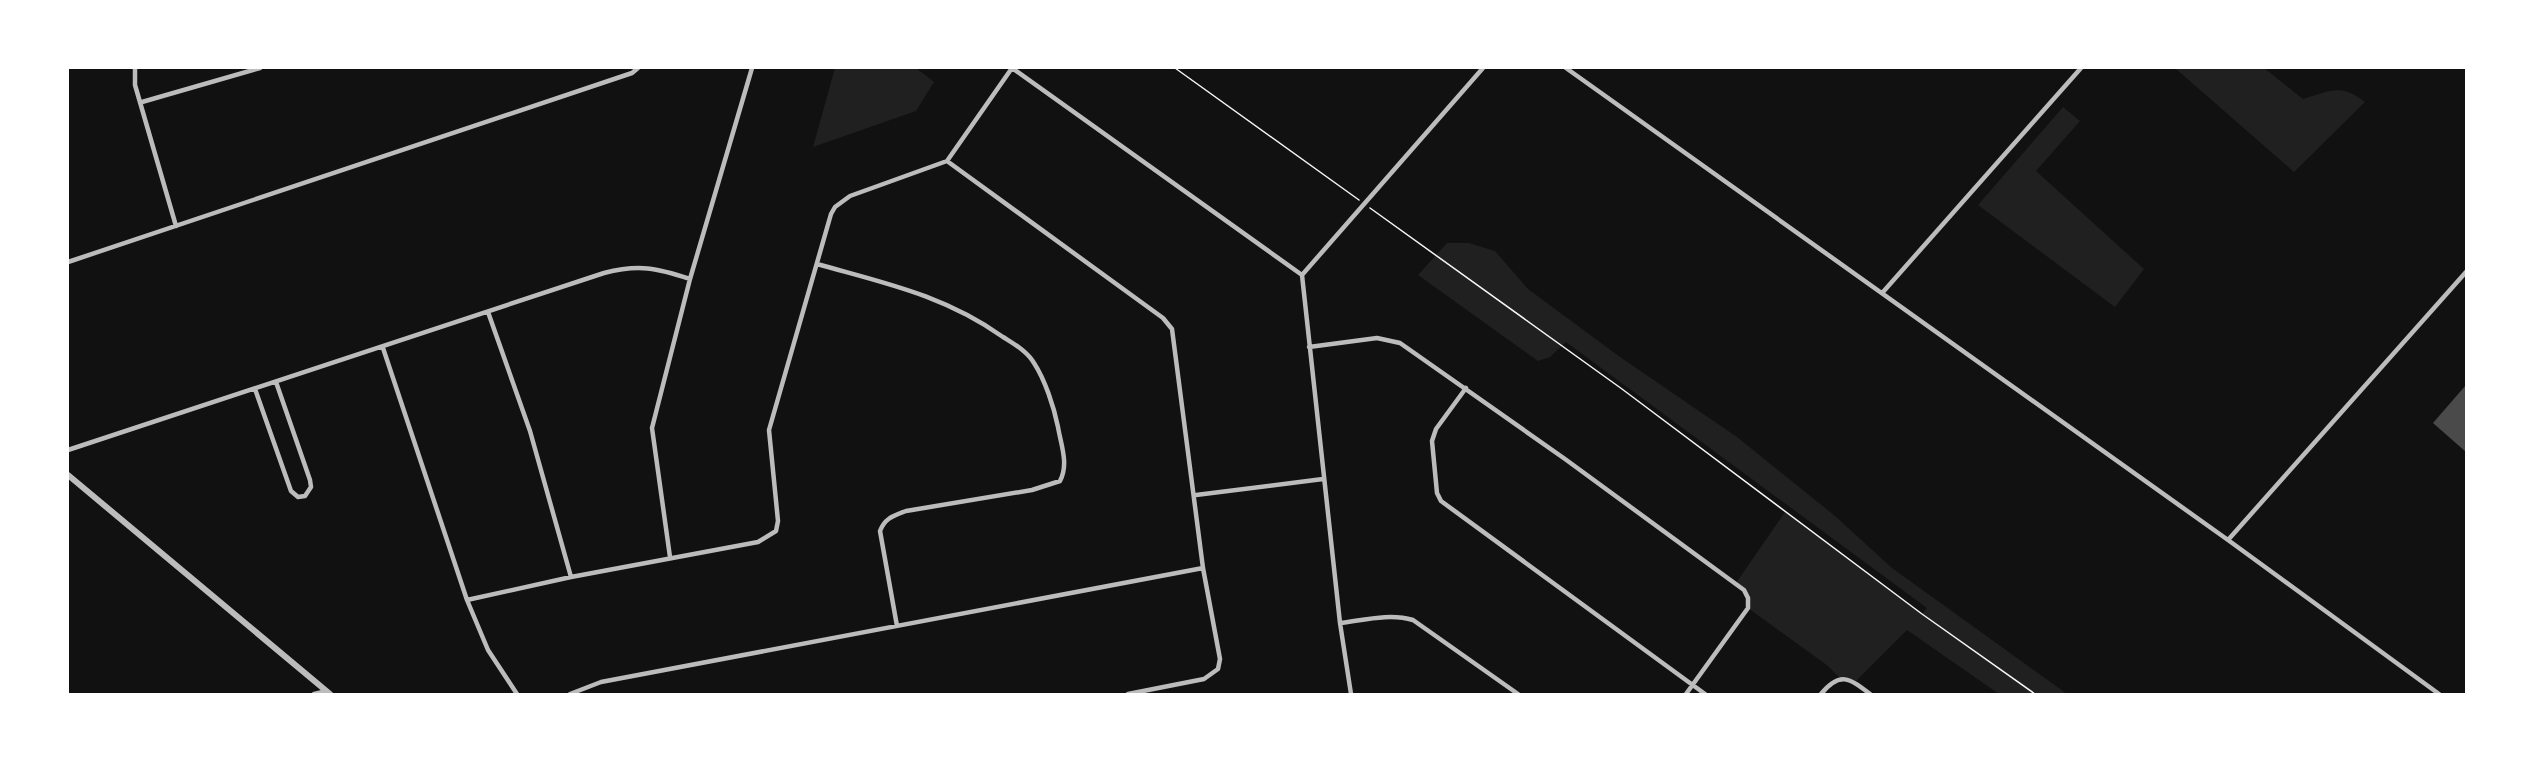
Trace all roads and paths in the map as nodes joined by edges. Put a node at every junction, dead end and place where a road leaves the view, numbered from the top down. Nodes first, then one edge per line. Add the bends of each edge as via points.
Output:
1 (135, 68) edge
2 (260, 68) edge
3 (638, 68) edge
4 (752, 68) edge
5 (1012, 68) edge
6 (1175, 68) edge
7 (1483, 68) edge
8 (1566, 68) edge
9 (2081, 68) edge
10 (142, 102) junction
11 (947, 161) junction
12 (1362, 202) junction
13 (176, 226) junction
14 (68, 262) edge
15 (817, 264) junction
16 (2466, 272) edge
17 (1302, 275) junction
18 (690, 279) junction
19 (1882, 292) junction
20 (488, 312) junction
21 (1309, 347) junction
22 (382, 348) junction
23 (276, 382) junction
24 (1466, 388) junction
25 (255, 389) junction
26 (68, 450) edge
27 (68, 474) edge
28 (1323, 479) junction
29 (1196, 495) junction
30 (2228, 540) junction
31 (670, 557) junction
32 (1203, 568) junction
33 (571, 577) junction
34 (466, 600) junction
35 (1340, 623) junction
36 (897, 626) junction
37 (1692, 685) junction
38 (329, 693) edge
39 (314, 694) edge
40 (517, 694) edge
41 (570, 694) edge
42 (1128, 694) edge
43 (1351, 694) edge
44 (1518, 694) edge
45 (1686, 694) edge
46 (1705, 694) edge
47 (1821, 694) edge
48 (1870, 694) edge
49 (2035, 694) edge
50 (2439, 694) edge

1 - 10 street via 135,85
2 - 10 street
3 - 13 street
4 - 18 street
5 - 11 street
5 - 17 street
6 - 12 path
7 - 12 street
8 - 19 street
9 - 19 street
10 - 13 street
11 - 15 street via 842,200 831,214
11 - 29 street via 1172,328
12 - 17 street
12 - 49 path
13 - 14 street
15 - 31 street via 769,430 776,531 758,542
15 - 36 street via 935,298 977,318 1027,353 1056,417 1064,461 1060,481 1032,490 906,511 883,522 880,531
16 - 30 street
17 - 21 street
18 - 20 street via 653,267 629,267
18 - 31 street via 652,428
19 - 30 street
20 - 22 street
20 - 33 street via 530,431
21 - 24 street via 1389,339
21 - 28 street
22 - 23 street
22 - 34 street
23 - 25 street
23 - 25 street via 310,480 311,487 305,496 298,497 291,491
24 - 37 street via 1436,429 1432,441 1441,501
24 - 37 street via 1744,590 1748,608
25 - 26 street
27 - 38 street
28 - 29 street
28 - 35 street
29 - 32 street
30 - 50 street
31 - 33 street
32 - 36 street
32 - 42 street via 1220,659 1218,669 1204,679
33 - 34 street
34 - 40 street via 488,650
35 - 43 street
35 - 44 street via 1402,616 1413,620
36 - 41 street via 602,682
37 - 45 street
37 - 46 street
38 - 39 street
47 - 48 street via 1841,679 1854,682

